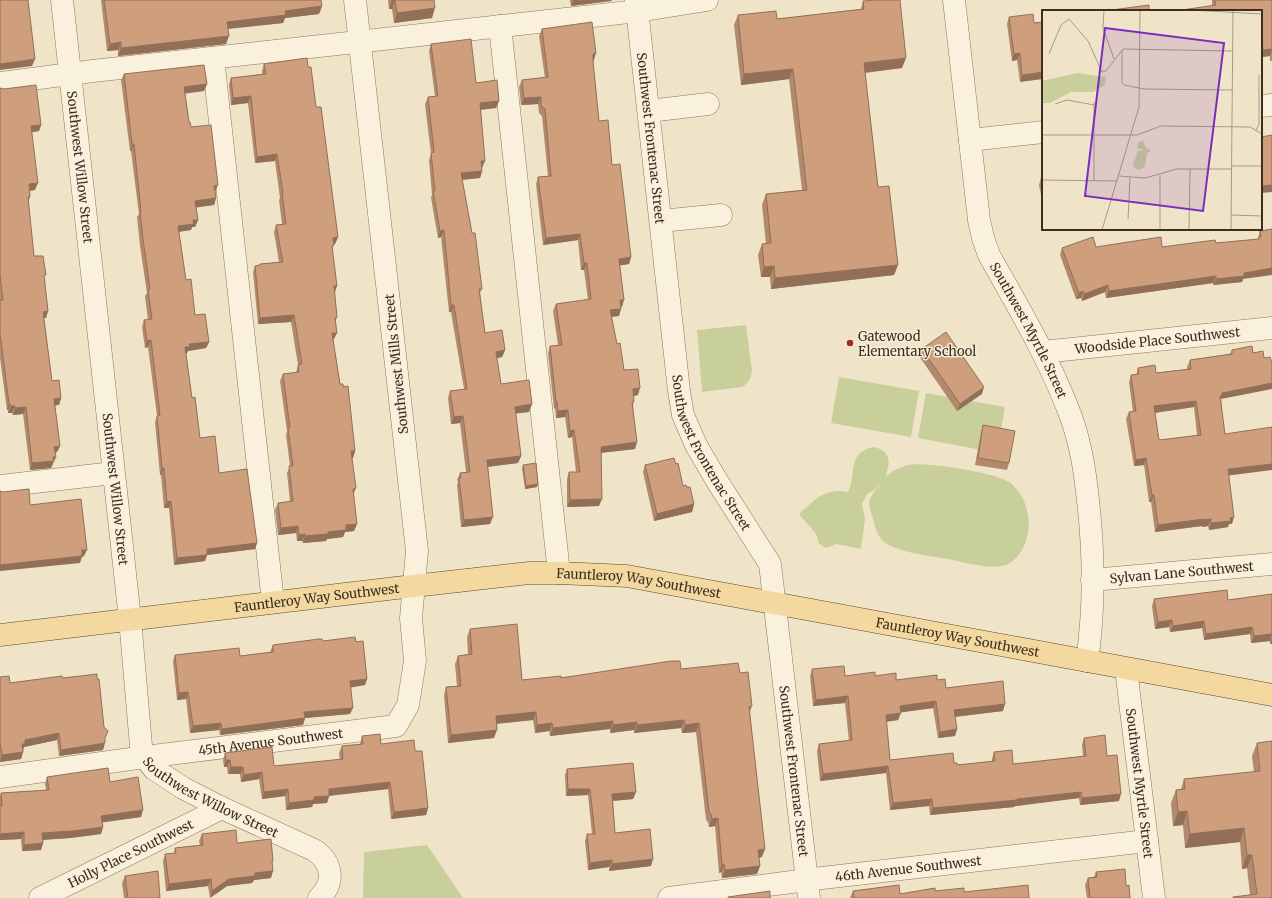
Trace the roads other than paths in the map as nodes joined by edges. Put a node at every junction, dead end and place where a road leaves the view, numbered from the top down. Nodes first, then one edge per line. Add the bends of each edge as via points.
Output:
1 (62, 0) edge
2 (355, 0) edge
3 (707, 0) edge
4 (954, 0) edge
5 (637, 6) edge
6 (500, 26) junction
7 (360, 43) junction
8 (213, 58) junction
9 (70, 74) junction
10 (0, 83) edge
11 (708, 104) dead end
12 (1272, 105) edge
13 (1262, 106) edge
14 (649, 111) junction
15 (1042, 132) edge
16 (970, 140) junction
17 (721, 215) dead end
18 (661, 222) junction
19 (1272, 328) edge
20 (1043, 352) junction
21 (113, 473) junction
22 (0, 486) edge
23 (1272, 564) edge
24 (559, 572) junction
25 (1092, 580) junction
26 (414, 586) junction
27 (274, 602) junction
28 (774, 604) junction
29 (130, 619) junction
30 (0, 635) edge
31 (1086, 661) junction
32 (1126, 669) junction
33 (1272, 695) edge
34 (396, 726) joint
35 (145, 757) junction
36 (0, 777) edge
37 (222, 808) junction
38 (1148, 841) junction
39 (808, 889) edge
40 (40, 898) edge
41 (319, 898) edge
42 (669, 898) edge
43 (1154, 898) edge

1 - 9 street, Southwest Willow Street
2 - 7 street, Southwest Mills Street
3 - 5 street
4 - 16 street, Southwest Myrtle Street
5 - 6 street
5 - 14 street, Southwest Frontenac Street
6 - 7 street
6 - 24 street
7 - 8 street
7 - 26 street, Southwest Mills Street via 417,551
8 - 9 street
8 - 27 street
9 - 10 street
9 - 21 street, Southwest Willow Street
11 - 14 street
12 - 13 street
14 - 18 street, Southwest Frontenac Street
15 - 16 street
16 - 20 street, Southwest Myrtle Street via 983,238
17 - 18 street
18 - 28 street, Southwest Frontenac Street via 683,415 717,481 770,564
19 - 20 street, Woodside Place Southwest
20 - 25 street, Southwest Myrtle Street via 1068,409 1084,463 1090,518
21 - 22 street
21 - 29 street, Southwest Willow Street
23 - 25 street, Sylvan Lane Southwest
24 - 26 main road, Fauntleroy Way Southwest
24 - 28 main road, Fauntleroy Way Southwest via 627,576
25 - 31 street, Southwest Myrtle Street via 1090,637
26 - 27 main road, Fauntleroy Way Southwest
26 - 34 street, Southwest Mills Street via 411,618 415,662 408,705
27 - 29 main road, Fauntleroy Way Southwest
28 - 31 main road, Fauntleroy Way Southwest
28 - 39 street, Southwest Frontenac Street
29 - 30 main road, Fauntleroy Way Southwest
29 - 35 street, Southwest Willow Street via 141,746
31 - 32 main road, Fauntleroy Way Southwest
32 - 33 main road, Fauntleroy Way Southwest
32 - 38 street, Southwest Myrtle Street
34 - 35 street, 45th Avenue Southwest
35 - 36 street, 45th Avenue Southwest
35 - 37 street, Southwest Willow Street via 154,769 183,788
37 - 40 street, Holly Place Southwest
37 - 41 street, Southwest Willow Street via 322,855 330,871 330,881
38 - 39 street, 46th Avenue Southwest
38 - 43 street, Southwest Myrtle Street
39 - 42 street, 46th Avenue Southwest

